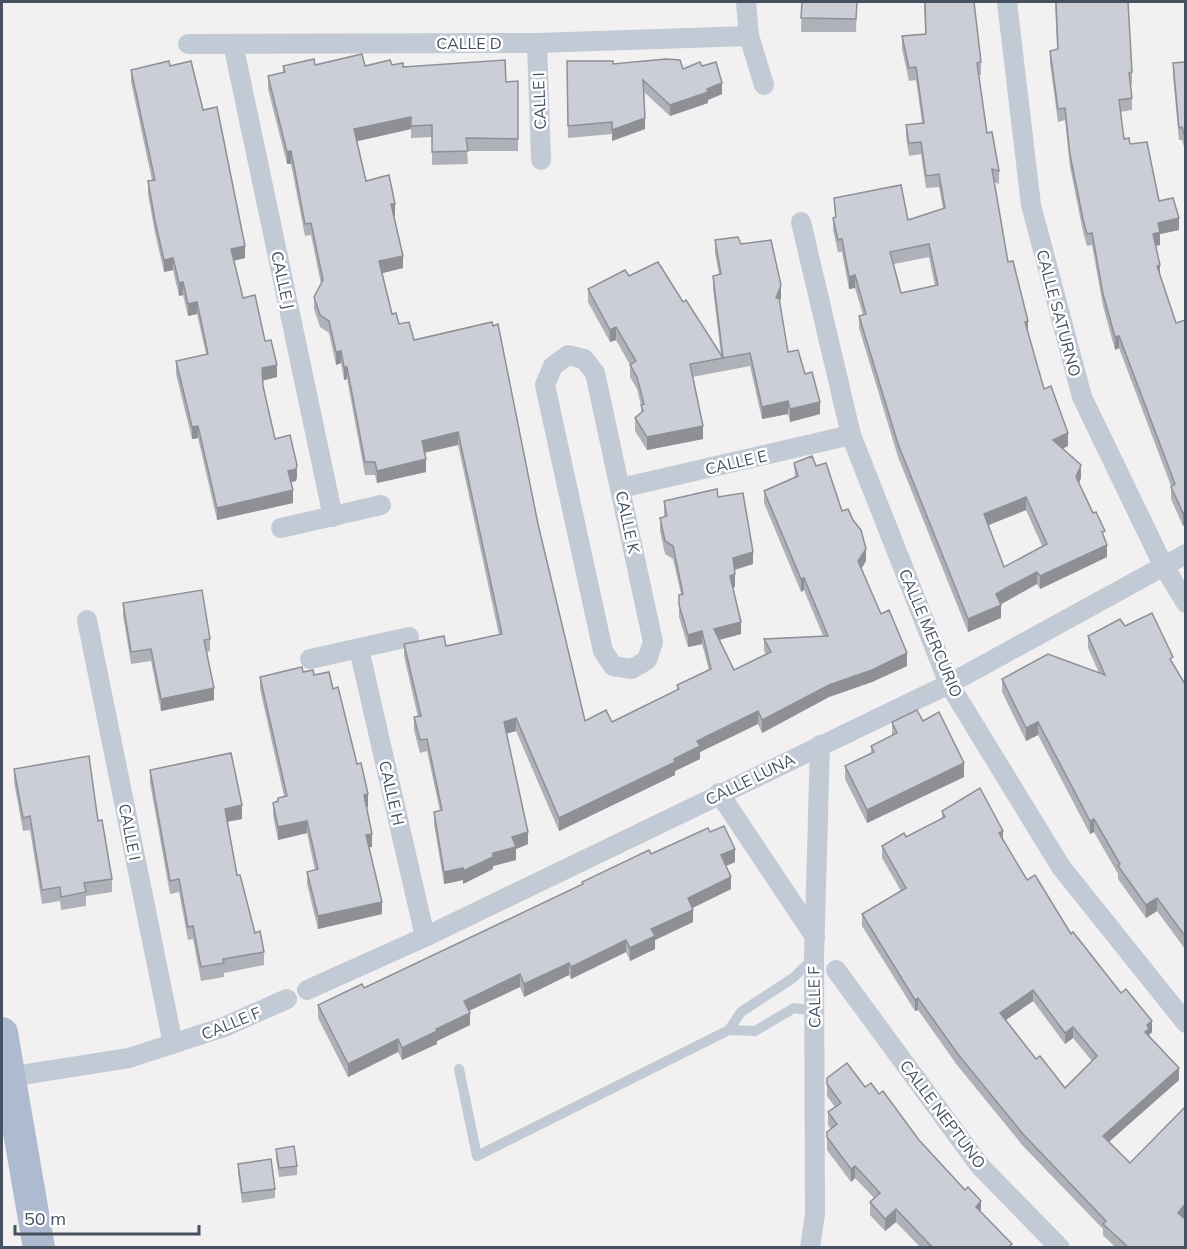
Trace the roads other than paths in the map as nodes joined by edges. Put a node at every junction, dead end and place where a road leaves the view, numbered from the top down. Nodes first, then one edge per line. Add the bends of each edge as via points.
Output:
1 (746, 2) edge
2 (1006, 2) edge
3 (749, 36) junction
4 (537, 43) junction
5 (188, 44) dead end
6 (233, 44) junction
7 (764, 85) dead end
8 (542, 160) dead end
9 (801, 222) dead end
10 (851, 435) junction
11 (621, 488) junction
12 (381, 505) dead end
13 (333, 516) junction
14 (281, 528) dead end
15 (1185, 554) edge
16 (1163, 565) junction
17 (1185, 603) edge
18 (87, 620) dead end
19 (409, 637) dead end
20 (359, 648) junction
21 (310, 659) dead end
22 (950, 684) junction
23 (819, 745) junction
24 (719, 793) junction
25 (425, 937) junction
26 (815, 937) junction
27 (814, 958) junction
28 (836, 970) dead end
29 (307, 990) dead end
30 (287, 999) dead end
31 (815, 1011) junction
32 (1185, 1023) edge
33 (729, 1030) junction
34 (2, 1033) edge
35 (173, 1044) junction
36 (459, 1069) dead end
37 (5, 1078) edge
38 (39, 1248) edge
39 (810, 1248) edge
40 (1060, 1248) edge

1 - 3 street
2 - 16 street, CALLE SATURNO via 1031,205 1082,397
3 - 4 street, CALLE D
3 - 7 street
4 - 6 street, CALLE D
4 - 8 street, CALLE I
5 - 6 street, CALLE D
6 - 13 street, CALLE J
9 - 10 street, CALLE MERCURIO
10 - 11 street, CALLE E
10 - 22 street, CALLE MERCURIO
11 - 11 street, CALLE K via 653,642 647,660 632,669 613,666 603,651 545,385 553,366 568,355 584,359 596,373
12 - 13 street
13 - 14 street
15 - 16 street, CALLE LUNA
16 - 17 street, CALLE SATURNO
16 - 22 street, CALLE LUNA
18 - 35 street, CALLE I
19 - 20 street
20 - 21 street
20 - 25 street, CALLE H
22 - 23 street, CALLE LUNA
22 - 32 street, CALLE MERCURIO via 1061,867
23 - 24 street, CALLE LUNA
23 - 26 street, CALLE F
24 - 25 street, CALLE LUNA
24 - 26 street
25 - 29 street, CALLE LUNA
26 - 27 street, CALLE F
27 - 31 street, CALLE F
27 - 33 lane via 794,978 741,1012
28 - 40 street, CALLE NEPTUNO via 980,1166
30 - 35 street, CALLE F
31 - 33 lane via 794,1008 755,1031
31 - 39 street, CALLE F via 815,1214
33 - 36 lane via 477,1156
34 - 37 main road
35 - 37 street, CALLE F via 129,1058
37 - 38 main road

